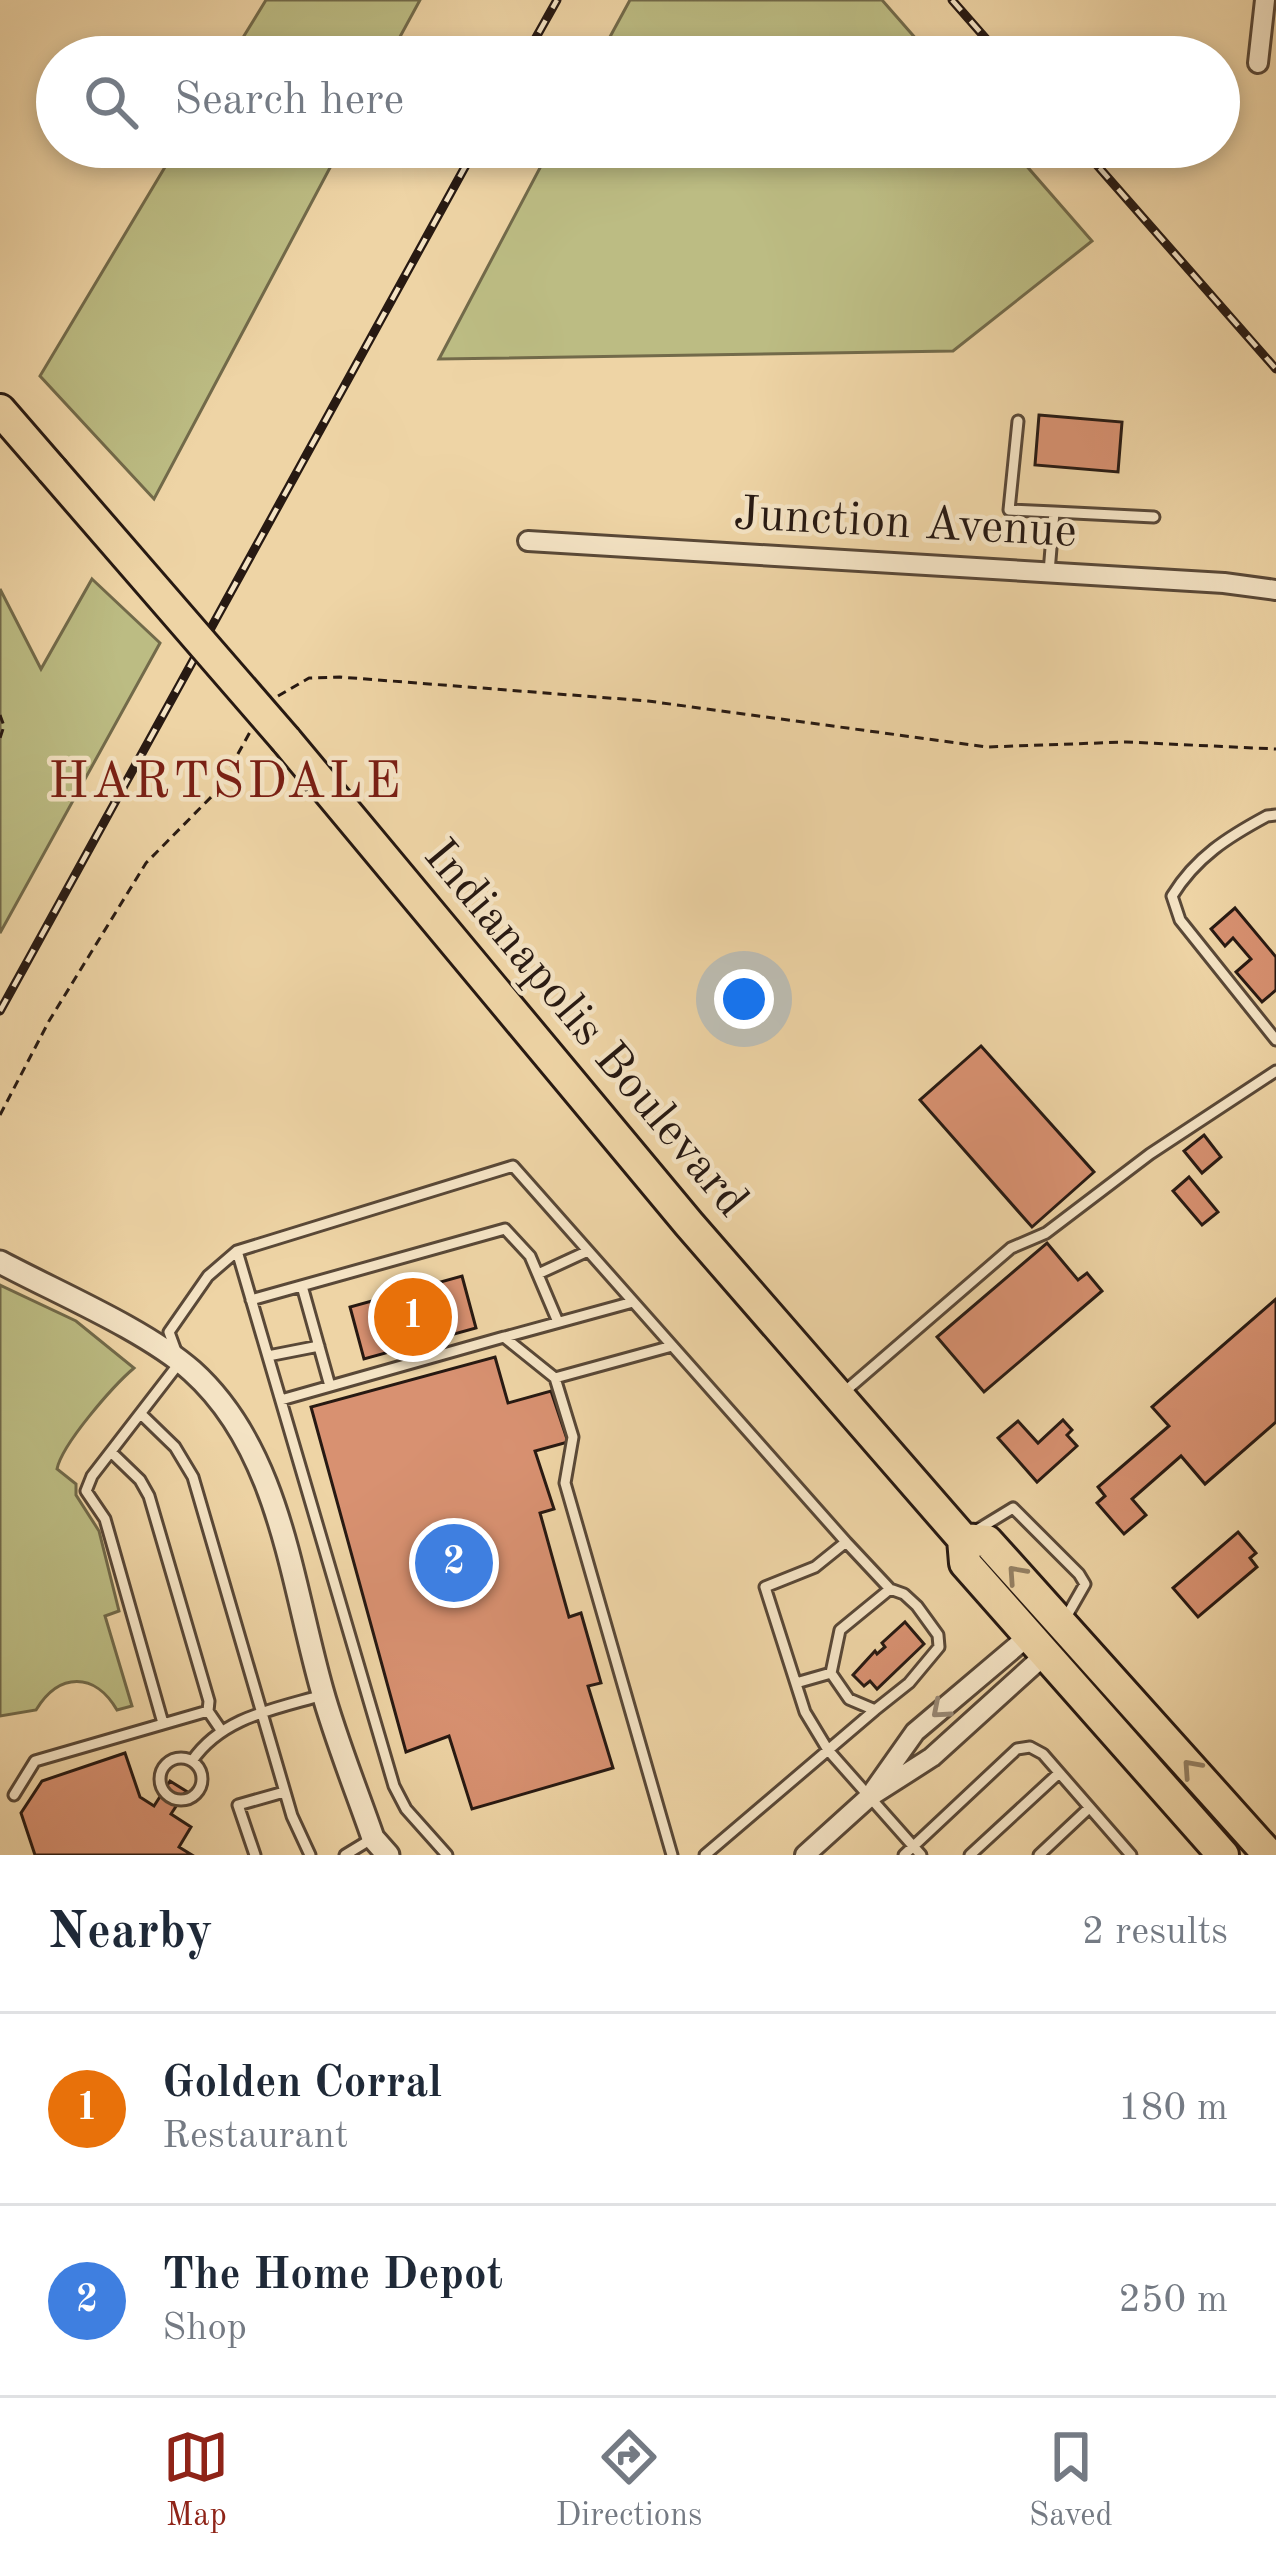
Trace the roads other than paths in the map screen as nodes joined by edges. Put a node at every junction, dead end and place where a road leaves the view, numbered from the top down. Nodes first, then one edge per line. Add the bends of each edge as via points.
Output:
1 (1265, 0) edge
2 (1258, 63) dead end
3 (0, 410) edge
4 (1018, 421) dead end
5 (1054, 512) junction
6 (1154, 517) dead end
7 (529, 541) dead end
8 (1049, 572) junction
9 (1276, 590) edge
10 (1276, 815) edge
11 (1276, 1040) edge
12 (1276, 1072) edge
13 (237, 1250) junction
14 (588, 1251) junction
15 (0, 1262) edge
16 (538, 1274) junction
17 (302, 1286) junction
18 (251, 1300) junction
19 (633, 1302) junction
20 (558, 1322) junction
21 (504, 1337) junction
22 (319, 1346) junction
23 (672, 1346) junction
24 (268, 1356) junction
25 (179, 1362) junction
26 (556, 1378) junction
27 (330, 1386) junction
28 (838, 1396) junction
29 (281, 1400) junction
30 (140, 1414) junction
31 (111, 1452) junction
32 (963, 1539) junction
33 (846, 1542) junction
34 (890, 1589) junction
35 (1062, 1624) junction
36 (1037, 1645) junction
37 (831, 1673) junction
38 (796, 1683) junction
39 (323, 1695) junction
40 (875, 1710) junction
41 (208, 1711) junction
42 (262, 1713) junction
43 (163, 1723) junction
44 (221, 1730) junction
45 (828, 1750) junction
46 (192, 1761) junction
47 (1059, 1773) junction
48 (284, 1792) junction
49 (14, 1795) dead end
50 (868, 1798) junction
51 (1089, 1808) junction
52 (1122, 1845) junction
53 (381, 1846) edge
54 (908, 1850) edge
55 (255, 1855) edge
56 (310, 1855) edge
57 (345, 1855) edge
58 (447, 1855) edge
59 (672, 1855) edge
60 (705, 1855) edge
61 (805, 1855) edge
62 (921, 1855) edge
63 (970, 1855) edge
64 (1039, 1855) edge
65 (1111, 1855) edge
66 (1131, 1855) edge
67 (1223, 1855) edge
68 (1269, 1855) edge

1 - 2 street
3 - 28 highway, Indianapolis Boulevard, bridge
4 - 5 lane via 1009,510
5 - 6 lane
5 - 8 lane
7 - 8 street, Junction Avenue
8 - 9 street, Junction Avenue
10 - 11 lane via 1219,842 1172,896 1180,920
12 - 28 lane via 1046,1233 1011,1248
13 - 14 lane via 513,1166
13 - 18 lane
13 - 25 lane via 208,1276 168,1335
14 - 16 lane
14 - 19 lane
15 - 25 street
16 - 17 lane via 505,1229
16 - 20 lane
17 - 18 lane
17 - 22 lane
18 - 24 lane
19 - 20 lane
19 - 23 lane
20 - 21 lane
21 - 26 lane
21 - 27 lane
22 - 24 lane
22 - 27 lane
23 - 26 lane
23 - 33 lane
24 - 29 lane
25 - 30 lane
25 - 39 street via 256,1455
26 - 59 lane via 573,1438 566,1483
27 - 29 lane
28 - 32 highway, Indianapolis Boulevard
29 - 58 lane via 394,1786
30 - 31 lane
30 - 42 lane via 193,1477
31 - 41 lane via 149,1496
31 - 43 lane via 86,1491 105,1520
35 -> 32 highway, Indianapolis Boulevard via 987,1541
32 - 35 lane via 1013,1508 1084,1584
32 - 36 highway, Indianapolis Boulevard via 965,1563
33 - 34 lane
33 - 38 lane via 815,1567 765,1587
34 - 37 lane via 840,1630
34 - 40 lane via 917,1606 939,1647
35 - 36 street
68 -> 35 highway, Indianapolis Boulevard
36 - 50 street via 932,1757
36 -> 50 street via 915,1732
36 - 67 highway, Indianapolis Boulevard
37 - 38 lane
37 - 40 lane via 850,1699
38 - 45 lane
39 - 42 lane
39 - 53 street
40 - 45 lane
41 - 43 lane
41 - 44 lane
42 - 44 lane
42 - 48 lane
43 - 49 lane via 35,1761
44 - 46 lane
45 - 50 lane
45 - 60 lane
46 - 46 lane via 162,1768 159,1781 170,1798 191,1798 201,1787
47 - 51 lane
47 - 54 lane via 1030,1747 1018,1749
47 - 63 lane
48 - 55 lane via 238,1805
48 - 56 lane
50 - 54 lane
50 - 61 street
51 - 52 lane
51 - 64 lane
52 - 65 lane
52 - 66 lane
53 - 57 lane
54 - 62 lane

